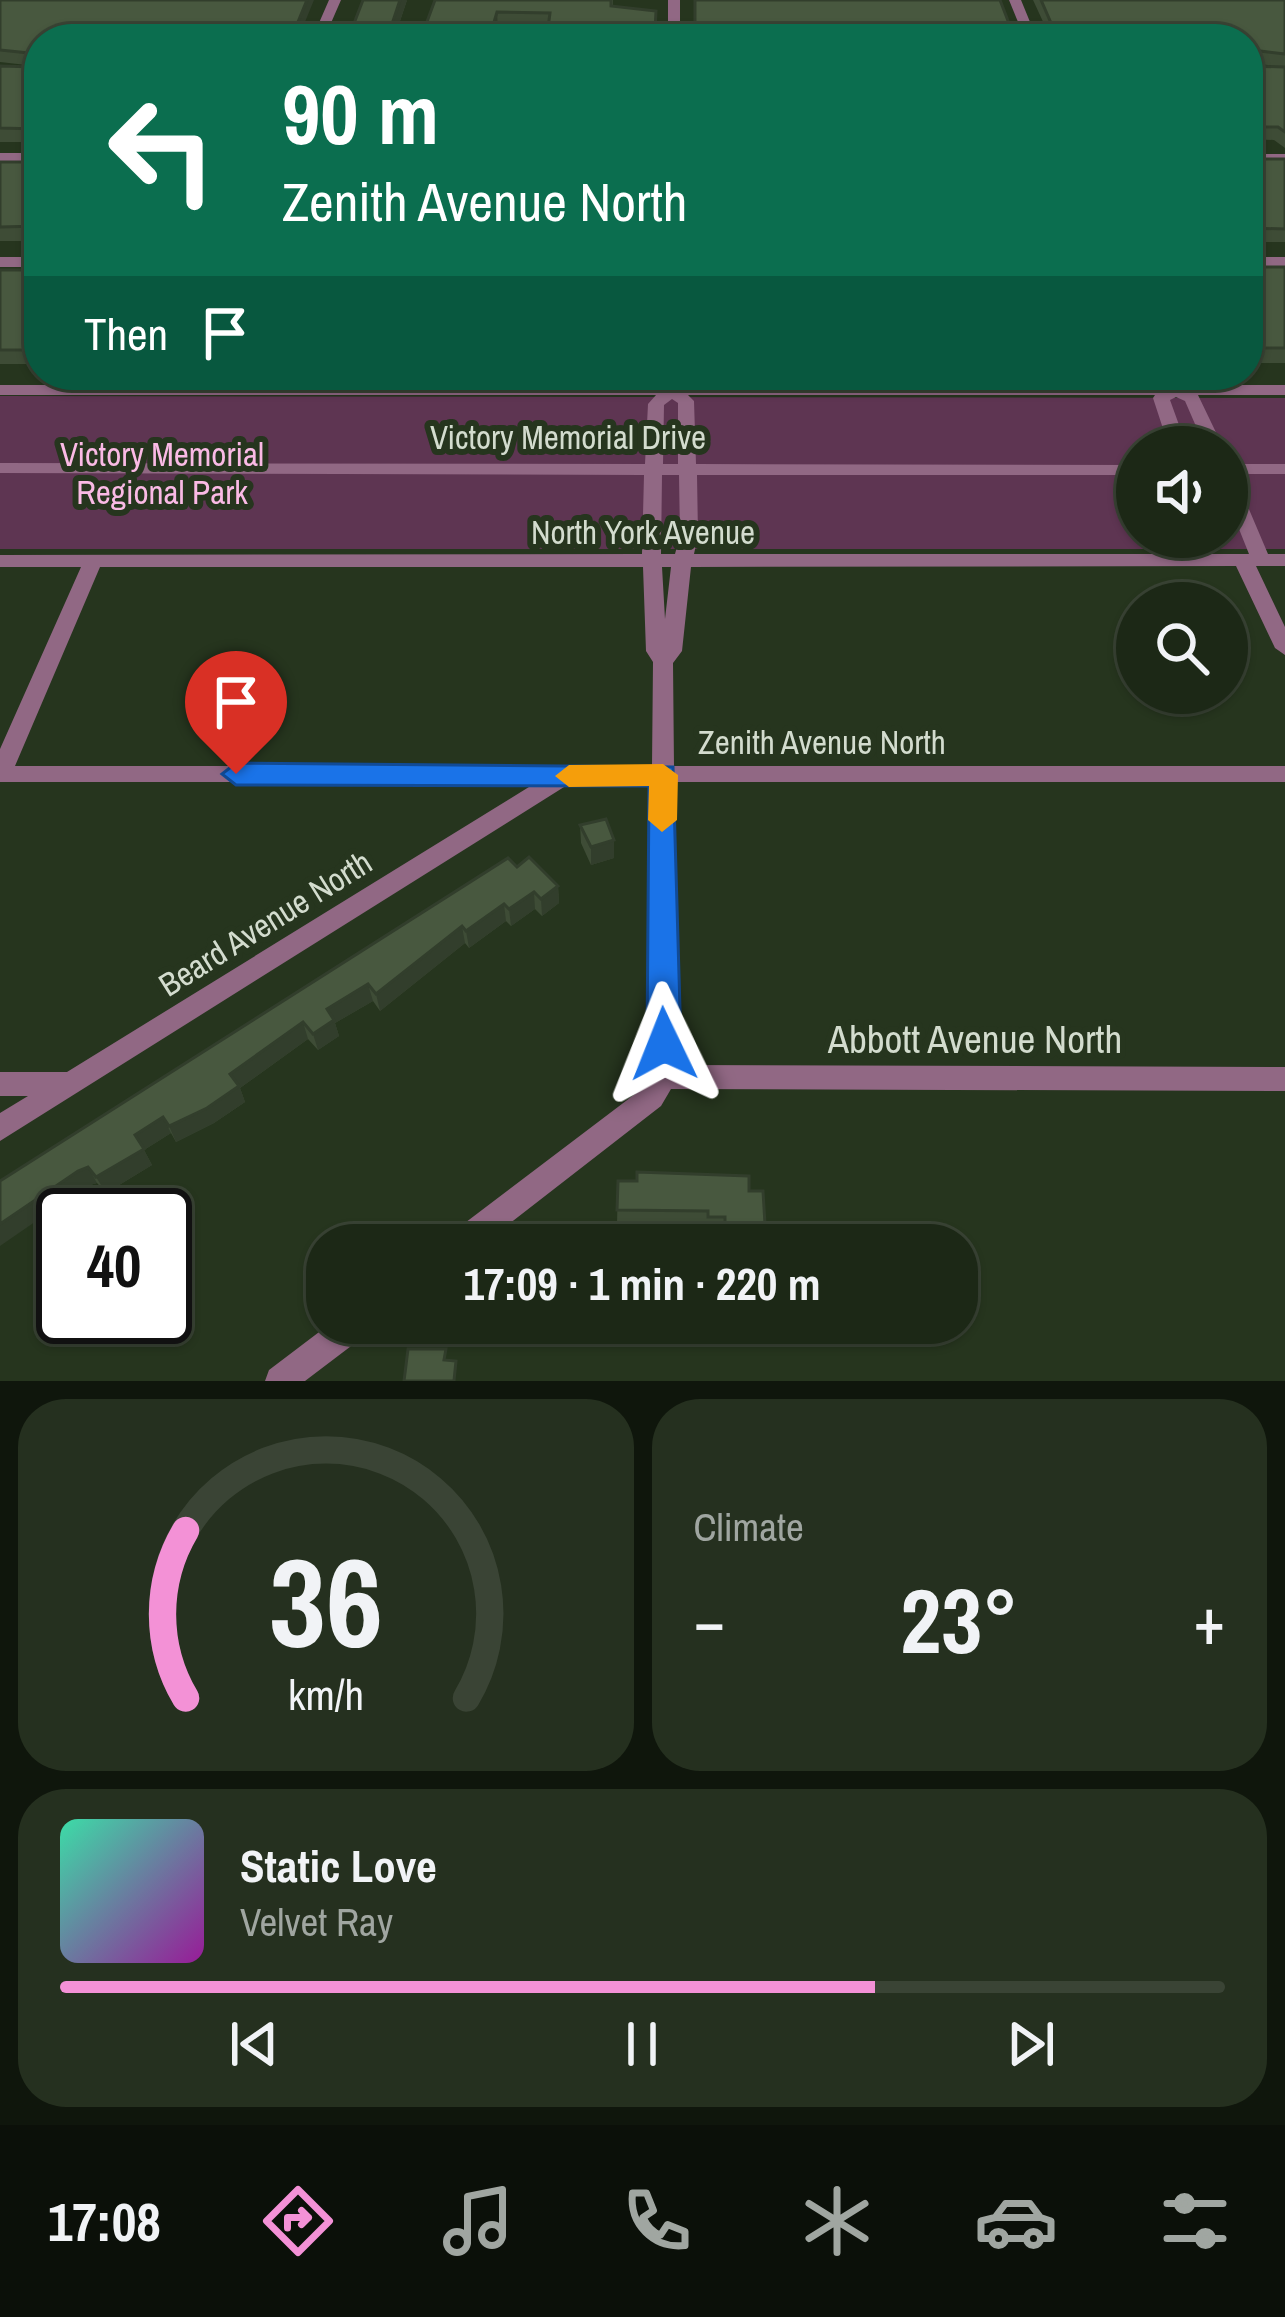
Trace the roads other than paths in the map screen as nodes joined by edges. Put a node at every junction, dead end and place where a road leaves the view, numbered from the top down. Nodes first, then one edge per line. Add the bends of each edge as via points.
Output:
1 (666, 390) edge
2 (677, 390) edge
3 (1166, 390) edge
4 (1182, 390) edge
5 (1170, 426) edge
6 (1205, 426) edge
7 (653, 467) junction
8 (689, 467) junction
9 (0, 468) edge
10 (1285, 469) edge
11 (1116, 470) edge
12 (1248, 472) edge
13 (1240, 558) edge
14 (1243, 558) edge
15 (1285, 560) edge
16 (0, 561) edge
17 (652, 561) junction
18 (1244, 561) junction
19 (93, 562) junction
20 (683, 562) junction
21 (1285, 648) edge
22 (663, 661) junction
23 (0, 774) edge
24 (1285, 774) edge
25 (663, 775) junction
26 (566, 776) junction
27 (664, 1077) junction
28 (1285, 1079) edge
29 (0, 1084) edge
30 (71, 1084) junction
31 (0, 1128) edge
32 (486, 1224) edge
33 (328, 1344) edge
34 (280, 1381) edge

1 - 7 street via 656,404
2 - 8 street via 686,401
3 - 5 street via 1160,398
4 - 6 street
7 - 8 street, Victory Memorial Drive
7 - 9 street, Victory Memorial Drive
7 - 17 street
8 - 11 street, Victory Memorial Drive
8 - 20 street
10 - 12 street
13 - 18 street
14 - 18 street
15 - 18 street, North York Avenue
16 - 19 street, North York Avenue
17 - 19 street, North York Avenue
17 - 20 street, North York Avenue
17 - 22 street
18 - 20 street, North York Avenue
18 - 21 street
19 - 23 street
20 - 22 street via 672,651
22 - 25 street
23 - 26 street, Zenith Avenue North
24 - 25 street, Zenith Avenue North
25 - 26 street, Zenith Avenue North
25 - 27 street
26 - 30 street, Beard Avenue North
27 - 28 street, Abbott Avenue North
27 - 32 street via 652,1097
29 - 30 street
30 - 31 street, Beard Avenue North
33 - 34 street

